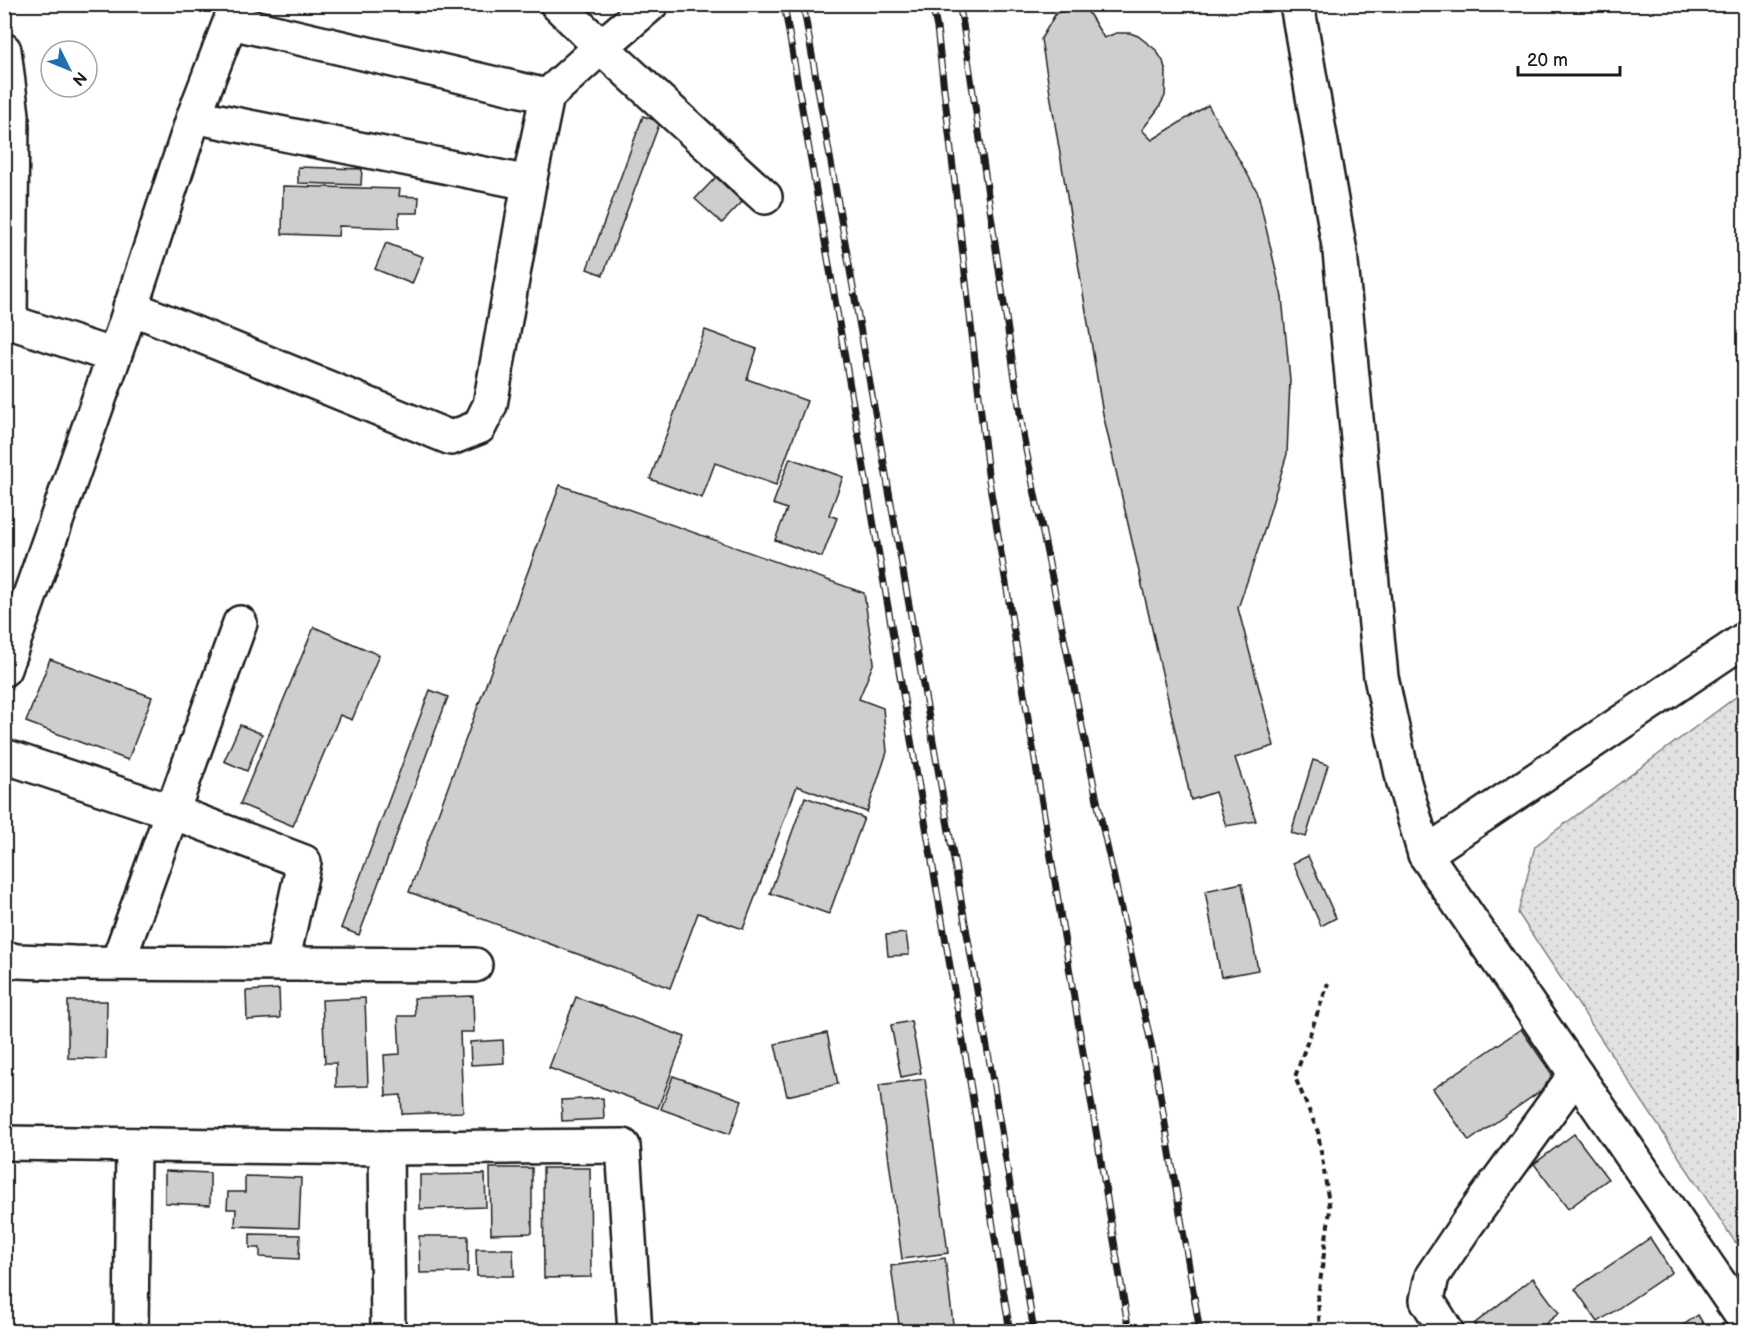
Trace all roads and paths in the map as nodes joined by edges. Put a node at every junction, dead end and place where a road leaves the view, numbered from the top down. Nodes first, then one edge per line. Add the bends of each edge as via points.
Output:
1 (557, 4) edge
2 (651, 4) edge
3 (1297, 4) edge
4 (234, 13) edge
5 (601, 47) junction
6 (4, 50) edge
7 (547, 96) junction
8 (194, 116) junction
9 (529, 183) junction
10 (765, 197) dead end
11 (130, 307) junction
12 (7, 321) edge
13 (114, 356) junction
14 (240, 623) dead end
15 (1744, 640) edge
16 (4, 669) edge
17 (4, 756) edge
18 (172, 812) junction
19 (1425, 854) junction
20 (4, 958) edge
21 (118, 962) junction
22 (282, 963) junction
23 (475, 965) dead end
24 (1328, 983) dead end
25 (1576, 1074) junction
26 (4, 1143) edge
27 (133, 1144) junction
28 (386, 1148) junction
29 (1744, 1319) edge
30 (131, 1332) edge
31 (388, 1332) edge
32 (634, 1332) edge
33 (1320, 1332) edge
34 (1447, 1332) edge

1 - 5 street
2 - 5 street
3 - 19 street via 1340,252 1382,677 1404,783
4 - 7 street
4 - 8 street
5 - 7 street
5 - 10 street
6 - 12 street via 12,115
7 - 9 street
8 - 9 street
8 - 11 street
9 - 11 street via 490,405 479,428 451,438
11 - 13 street
12 - 13 street
13 - 16 street
14 - 18 street
15 - 19 street
17 - 18 street
18 - 21 street
18 - 22 street via 304,862
19 - 25 street
20 - 21 street
21 - 22 street
22 - 23 street
24 - 33 path via 1295,1077 1318,1132 1330,1210 1318,1298
25 - 29 street
25 - 34 street via 1432,1276 1426,1300
26 - 27 street
27 - 28 street
27 - 30 street
28 - 31 street
28 - 32 street via 623,1146

